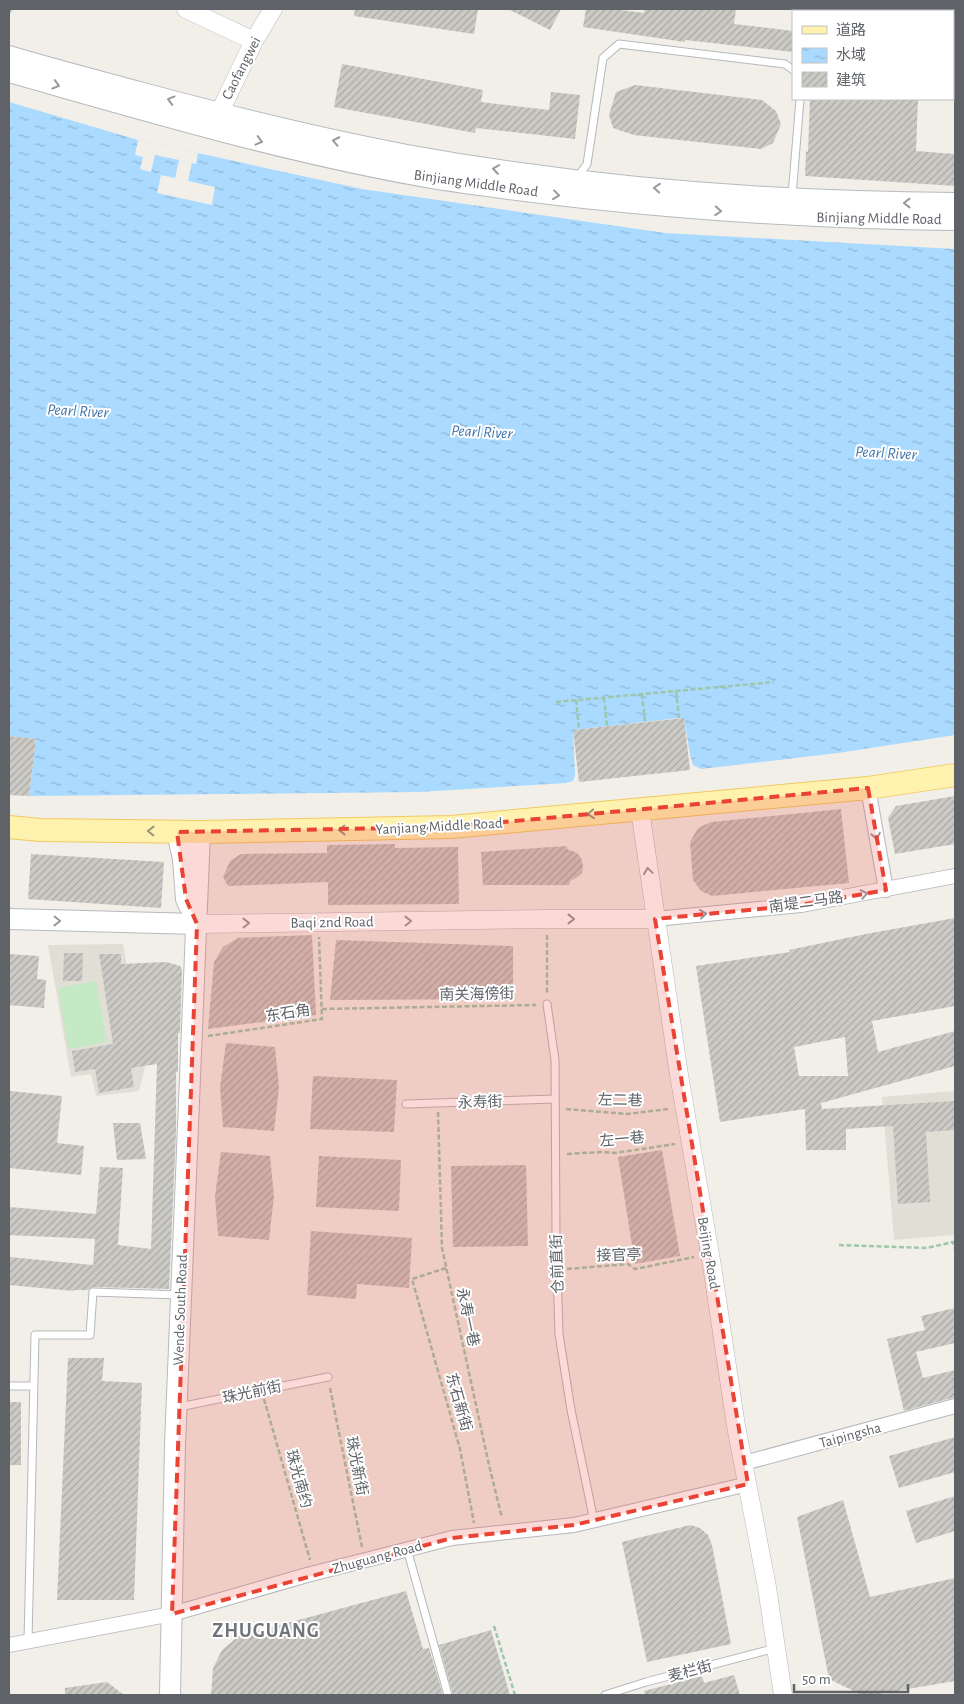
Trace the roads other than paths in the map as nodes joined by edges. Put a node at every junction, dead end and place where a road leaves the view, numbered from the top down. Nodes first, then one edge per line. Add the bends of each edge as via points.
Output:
1 (186, 9) edge
2 (273, 9) edge
3 (254, 41) junction
4 (9, 56) edge
5 (792, 69) edge
6 (9, 72) edge
7 (800, 100) edge
8 (215, 121) junction
9 (576, 180) junction
10 (792, 199) junction
11 (955, 203) edge
12 (955, 220) edge
13 (955, 763) edge
14 (955, 775) edge
15 (866, 782) junction
16 (640, 810) junction
17 (9, 827) edge
18 (177, 832) junction
19 (200, 832) junction
20 (955, 876) edge
21 (886, 890) junction
22 (9, 919) edge
23 (655, 919) junction
24 (197, 924) junction
25 (547, 1004) road end
26 (555, 1099) junction
27 (406, 1104) dead end
28 (181, 1295) junction
29 (328, 1377) road end
30 (9, 1386) edge
31 (34, 1386) junction
32 (955, 1406) edge
33 (176, 1408) junction
34 (744, 1463) junction
35 (748, 1484) junction
36 (594, 1521) junction
37 (407, 1549) junction
38 (172, 1614) junction
39 (28, 1641) junction
40 (9, 1645) edge
41 (776, 1648) junction
42 (170, 1695) edge
43 (448, 1695) edge
44 (605, 1695) edge
45 (782, 1695) edge

1 - 3 street
2 - 3 street, Caofangwei
3 - 8 street, Caofangwei
8 -> 4 main road, Binjiang Middle Road
5 - 9 lane via 785,64 619,44 603,58 587,164
6 -> 8 main road, Binjiang Middle Road
7 - 10 lane
9 -> 8 main road, Binjiang Middle Road
8 -> 12 main road, Binjiang Middle Road via 302,152 428,177 550,194 752,213
10 -> 9 main road, Binjiang Middle Road
11 -> 10 main road, Binjiang Middle Road
13 - 15 main road
14 - 15 main road
15 - 16 main road, Yanjiang Middle Road
15 -> 21 street
16 -> 19 main road, Yanjiang Middle Road via 451,827
23 -> 16 street, Beijing Road
18 -> 17 main road, Yanjiang Middle Road
18 - 19 main road, Yanjiang Middle Road
18 - 24 main road via 186,898
19 - 24 main road, Wende South Road
20 - 21 street, 南堤二马路
23 -> 21 street, 南堤二马路 via 801,905
22 -> 24 main road, Baqi 2nd Road
24 -> 23 street, Baqi 2nd Road
23 - 34 street, Beijing Road
24 - 28 main road, Wende South Road
25 - 26 lane, 仓前直街 via 555,1060
26 - 27 lane, 永寿街
26 - 36 lane, 仓前直街 via 559,1334
28 - 31 lane via 93,1292 90,1335 35,1335
28 - 33 main road, Wende South Road
29 - 33 lane, 珠光前街
30 - 31 lane
31 - 39 lane
32 - 34 street, Taipingsha
33 - 38 main road, Wende South Road
34 - 35 street, Beijing Road
35 - 36 street, Zhuguang Road
35 - 41 street, Beijing Road
36 - 37 street, Zhuguang Road via 555,1528 476,1534
37 - 38 street, Zhuguang Road
37 - 43 lane
38 - 39 street, Zhuguang Road
38 - 42 main road, Wende South Road
39 - 40 street, Zhuguang Road
41 - 44 lane, 麦栏街
41 - 45 street, Beijing Road

